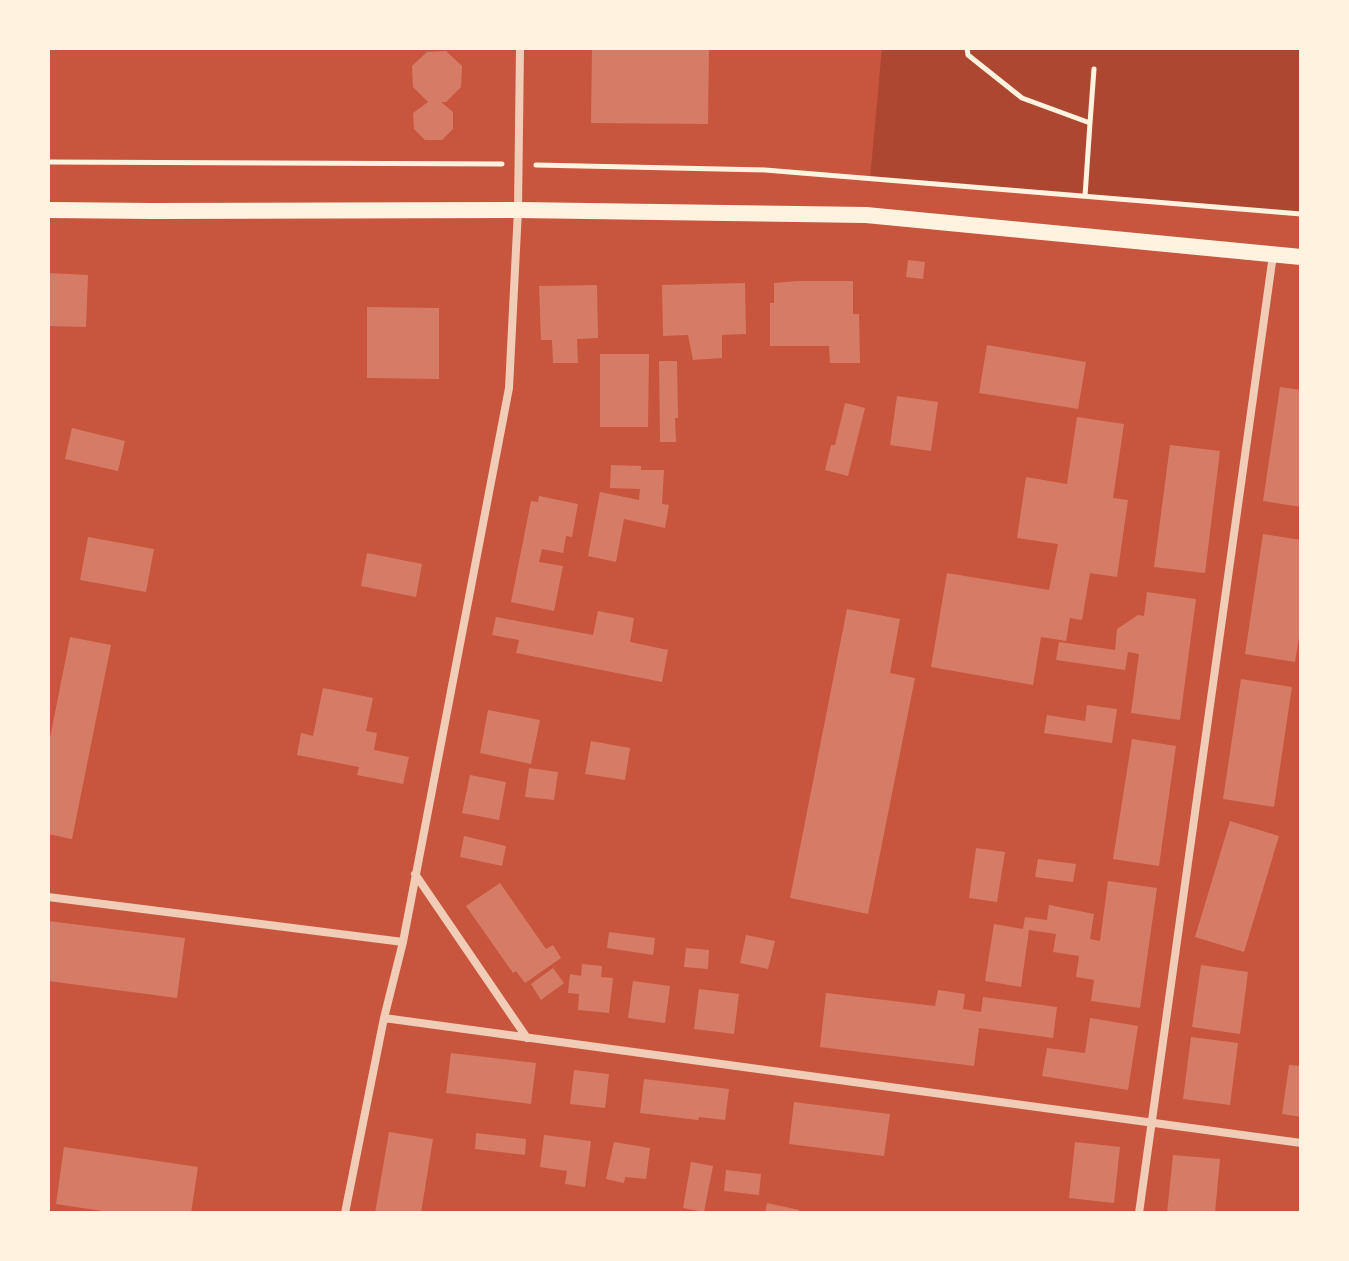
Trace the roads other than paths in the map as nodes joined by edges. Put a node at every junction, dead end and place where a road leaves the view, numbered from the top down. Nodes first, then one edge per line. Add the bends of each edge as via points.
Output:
1 (520, 48) edge
2 (48, 210) edge
3 (518, 210) junction
4 (1273, 255) junction
5 (1301, 257) edge
6 (415, 874) junction
7 (48, 897) edge
8 (403, 942) junction
9 (384, 1018) junction
10 (527, 1038) junction
11 (1152, 1123) junction
12 (1301, 1143) edge
13 (345, 1213) edge
14 (1139, 1213) edge

1 - 3 street
2 - 3 main road
3 - 4 main road via 866,215
3 - 6 street via 509,388
4 - 5 main road
4 - 11 street
6 - 8 street
6 - 10 street
7 - 8 street
8 - 9 street
9 - 10 street
9 - 13 street
10 - 11 street
11 - 12 street
11 - 14 street

